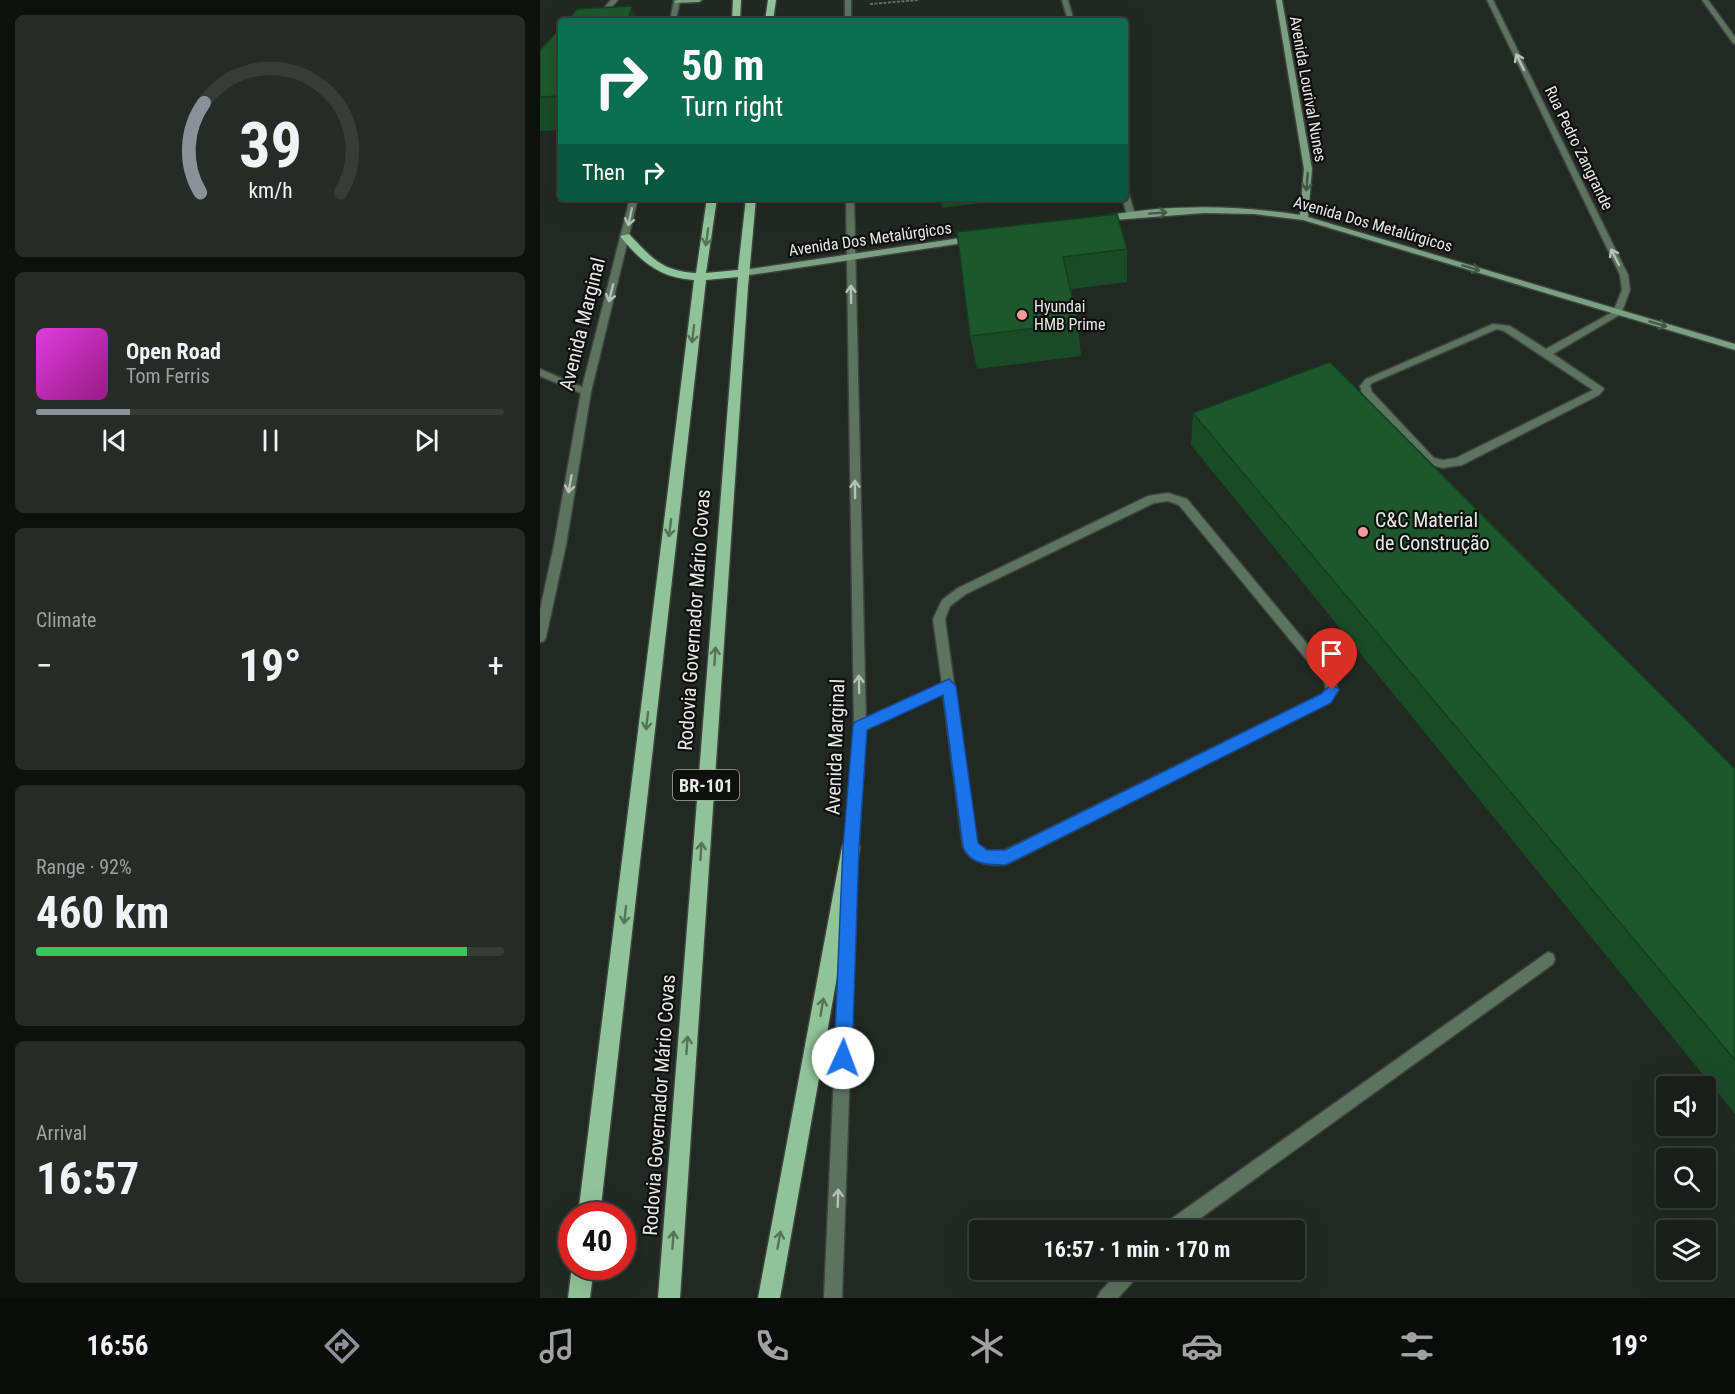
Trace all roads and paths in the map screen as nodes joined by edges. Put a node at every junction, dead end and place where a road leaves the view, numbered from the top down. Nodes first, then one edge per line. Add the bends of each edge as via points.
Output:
1 (615, 0) edge
2 (699, 0) edge
3 (737, 0) edge
4 (772, 0) edge
5 (918, 0) edge
6 (1065, 0) edge
7 (1279, 0) edge
8 (1490, 0) edge
9 (1705, 0) edge
10 (677, 1) edge
11 (848, 3) edge
12 (598, 18) edge
13 (674, 18) edge
14 (736, 18) edge
15 (769, 18) edge
16 (1070, 18) edge
17 (1735, 42) edge
18 (633, 201) edge
19 (712, 201) edge
20 (751, 201) edge
21 (850, 201) edge
22 (1127, 201) edge
23 (1131, 215) junction
24 (1304, 218) junction
25 (1096, 220) edge
26 (626, 236) junction
27 (990, 236) edge
28 (851, 257) junction
29 (743, 273) junction
30 (701, 276) junction
31 (1618, 312) junction
32 (1735, 347) edge
33 (1547, 353) junction
34 (540, 372) edge
35 (586, 392) junction
36 (540, 637) edge
37 (949, 686) junction
38 (860, 726) junction
39 (851, 847) junction
40 (1548, 959) dead end
41 (591, 1202) edge
42 (1184, 1220) edge
43 (581, 1280) edge
44 (1123, 1280) edge
45 (579, 1298) edge
46 (669, 1298) edge
47 (769, 1298) edge
48 (833, 1298) edge
49 (1106, 1298) edge

1 - 12 street
2 - 10 main road
3 - 14 main road
4 - 15 main road
5 - 11 path
6 - 16 street
7 -> 24 main road, Avenida Lourival Nunes via 1308,169
31 -> 8 street, Rua Pedro Zangrande via 1626,290 1624,275
9 - 17 street
10 - 13 street
18 -> 26 street, Avenida Marginal
19 -> 30 main road, Rodovia Governador Mário Covas
20 - 29 main road, Rodovia Governador Mário Covas / BR-101
21 - 28 street, Avenida Marginal
22 - 23 street
23 -> 24 main road, Avenida Dos Metalúrgicos via 1192,210 1271,212
23 - 25 main road, Avenida Dos Metalúrgicos
24 -> 31 main road, Avenida Dos Metalúrgicos
26 - 30 main road via 652,264 669,273
26 -> 35 street, Avenida Marginal
27 - 28 main road, Avenida Dos Metalúrgicos
28 - 29 main road, Avenida Dos Metalúrgicos
38 -> 28 street, Avenida Marginal
29 - 30 main road
46 -> 29 main road, Rodovia Governador Mário Covas / BR-101
30 -> 41 main road, Rodovia Governador Mário Covas
31 -> 32 main road, Avenida Dos Metalúrgicos
31 - 33 street
33 - 33 street via 1507,328 1487,328 1365,386 1367,393 1431,460 1443,464 1458,462 1596,393 1599,389 1595,385
34 - 35 street
35 -> 36 street, Avenida Marginal
37 - 37 street via 970,847 985,858 1006,857 1326,698 1332,690 1329,679 1183,502 1168,497 1141,504 962,591 946,603 939,619
37 - 38 street
38 - 39 street, Avenida Marginal
47 -> 39 main road
48 -> 39 street, Avenida Marginal
40 - 42 street
43 - 45 main road
44 - 49 street

